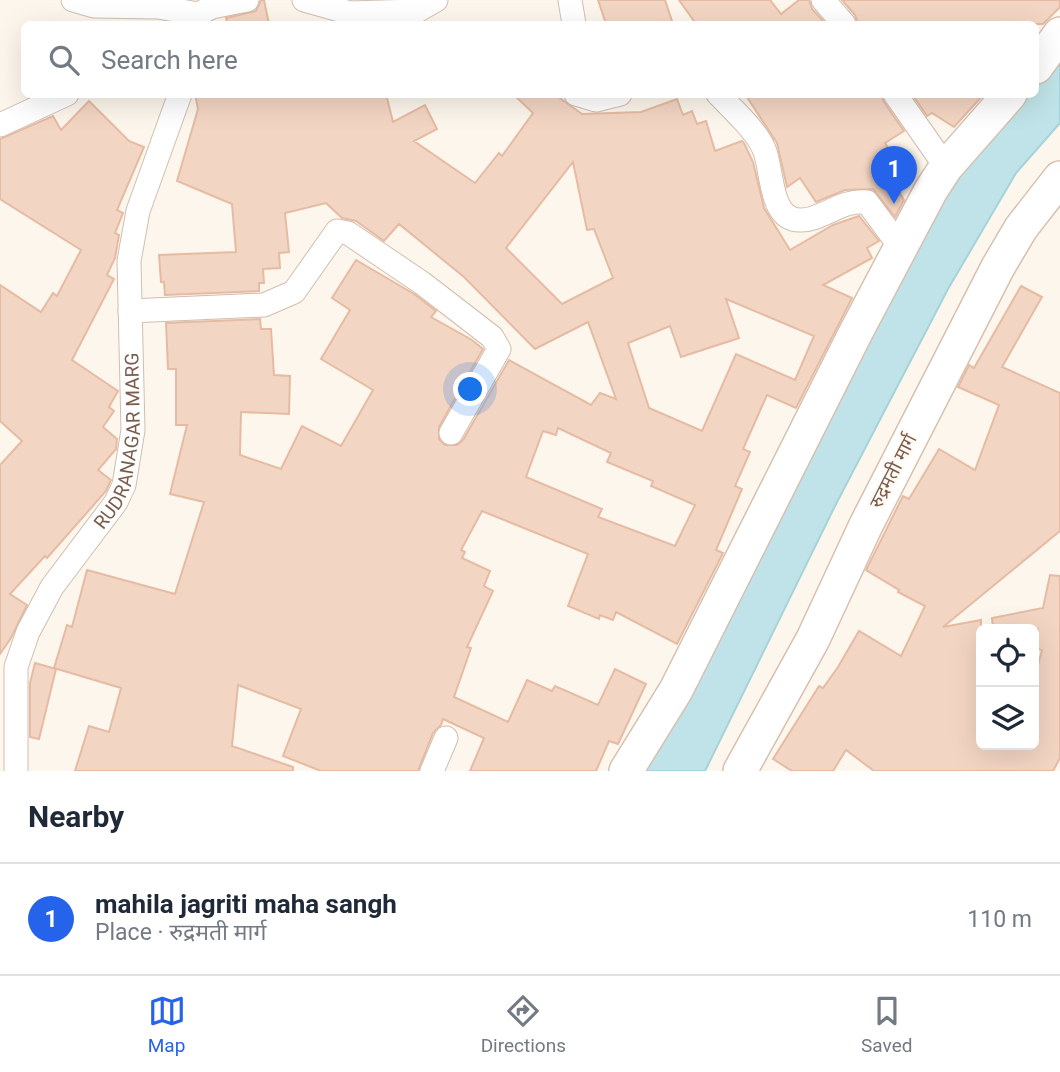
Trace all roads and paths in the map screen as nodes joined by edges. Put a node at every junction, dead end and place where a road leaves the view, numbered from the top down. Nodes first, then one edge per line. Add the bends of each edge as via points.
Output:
1 (73, 0) edge
2 (247, 0) edge
3 (304, 0) edge
4 (436, 0) edge
5 (570, 0) edge
6 (823, 0) edge
7 (196, 19) edge
8 (574, 21) edge
9 (841, 21) edge
10 (1060, 34) edge
11 (1039, 62) edge
12 (58, 98) edge
13 (179, 98) edge
14 (721, 98) edge
15 (898, 98) edge
16 (1006, 98) edge
17 (0, 125) edge
18 (946, 167) junction
19 (1060, 178) edge
20 (901, 248) junction
21 (131, 311) junction
22 (451, 433) dead end
23 (8, 661) edge
24 (446, 738) dead end
25 (16, 771) edge
26 (432, 771) edge
27 (626, 771) edge
28 (740, 771) edge

1 - 7 street via 94,6 158,7
2 - 7 street via 212,7
3 - 4 street via 350,13 417,11
5 - 8 street
6 - 9 street
10 - 11 street
12 - 17 street
13 - 21 street, RUDRANAGAR MARG via 138,211 129,261
14 - 20 street via 764,148 779,208 789,219 803,221 855,201 867,202
15 - 18 street
16 - 18 street
18 - 20 street
19 - 28 street, रुद्रमती मार्ग via 998,267 866,524 813,639
20 - 27 street via 676,690
21 - 22 street via 264,305 294,292 337,231 348,233 492,337 499,349
21 - 23 street, RUDRANAGAR MARG via 134,430 124,485 52,587
23 - 25 street, RUDRANAGAR MARG
24 - 26 street

